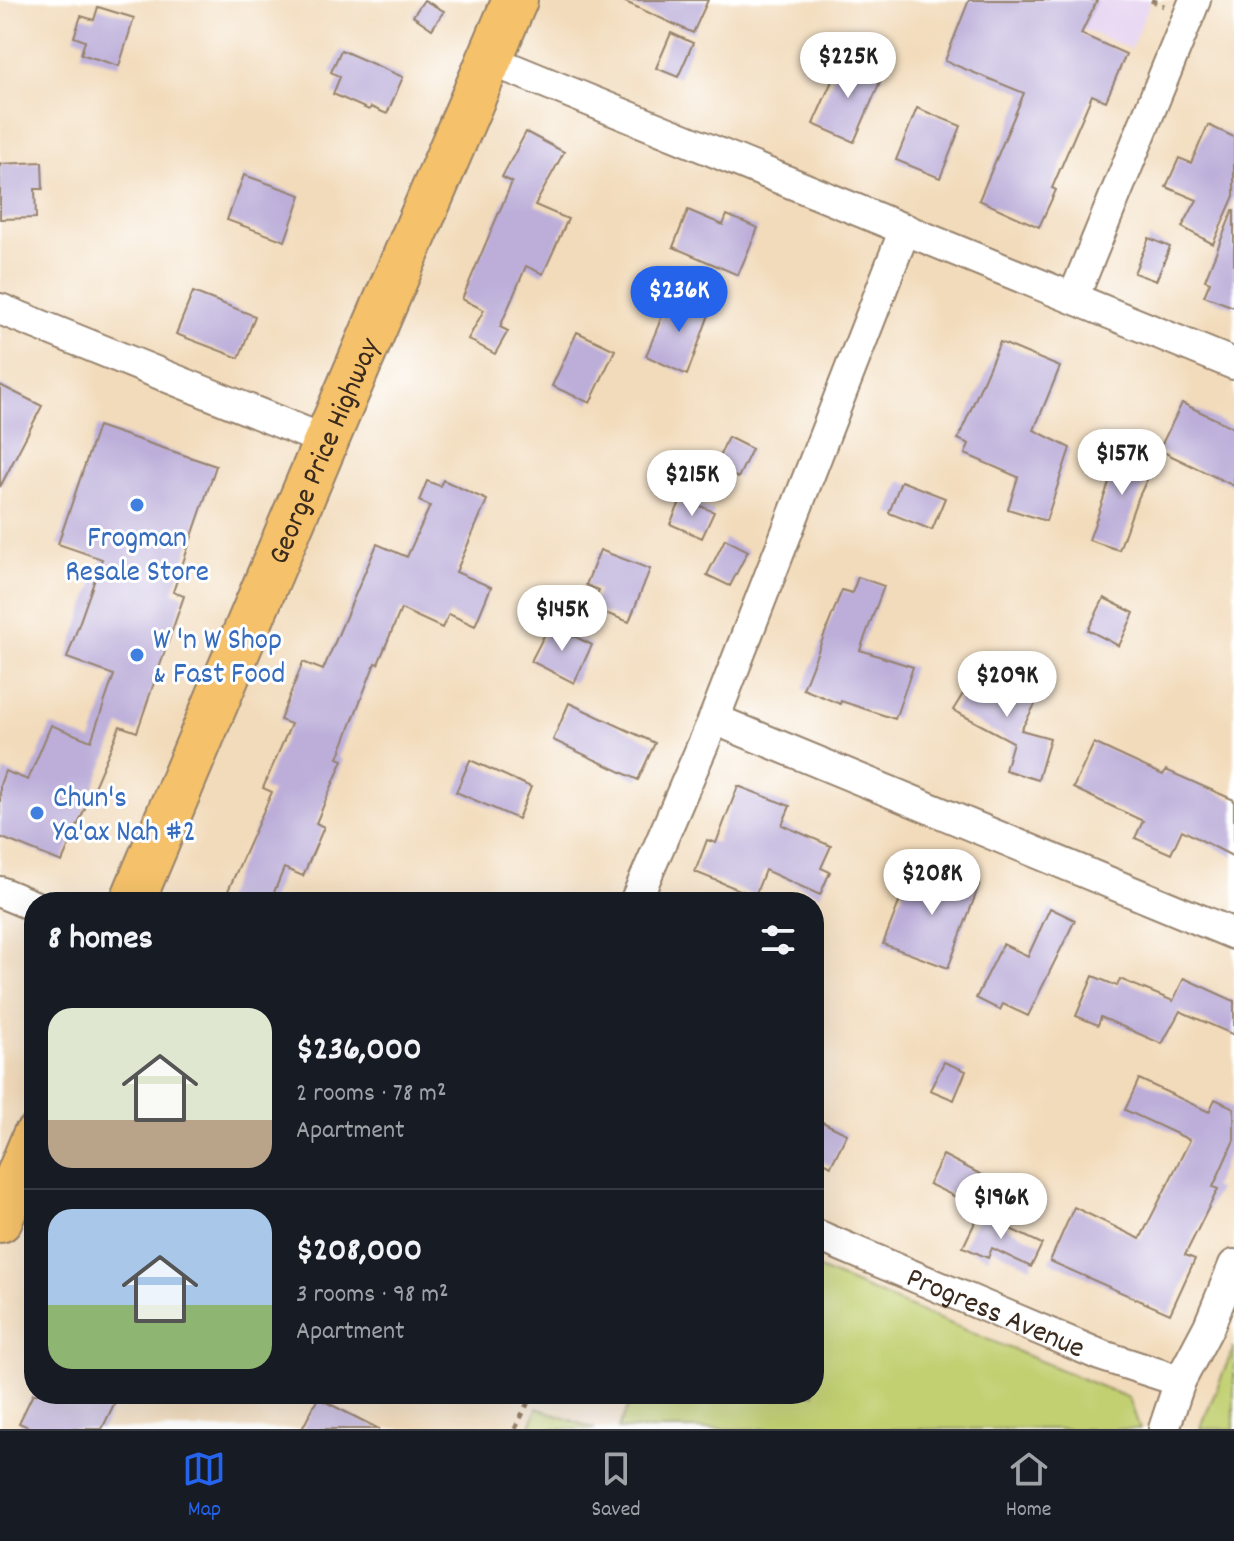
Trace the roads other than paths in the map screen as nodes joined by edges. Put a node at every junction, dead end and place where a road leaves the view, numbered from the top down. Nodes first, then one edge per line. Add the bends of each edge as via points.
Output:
1 (515, 0) edge
2 (1195, 0) edge
3 (488, 59) junction
4 (905, 229) junction
5 (1074, 296) junction
6 (0, 309) edge
7 (1234, 364) edge
8 (326, 441) junction
9 (714, 719) junction
10 (0, 892) edge
11 (136, 892) edge
12 (639, 892) edge
13 (24, 902) edge
14 (1234, 934) edge
15 (24, 1162) edge
16 (0, 1220) edge
17 (824, 1238) edge
18 (1234, 1265) edge
19 (1180, 1381) junction
20 (1164, 1429) edge

1 - 3 highway, George Price Highway
2 - 5 street
3 - 4 street
3 - 8 highway, George Price Highway
4 - 5 street
4 - 9 street
5 - 7 street
6 - 8 street
8 - 11 highway, George Price Highway
9 - 12 street
9 - 14 street
10 - 13 street
15 - 16 highway
17 - 19 street, Progress Avenue via 1100,1355
18 - 19 street
19 - 20 street

